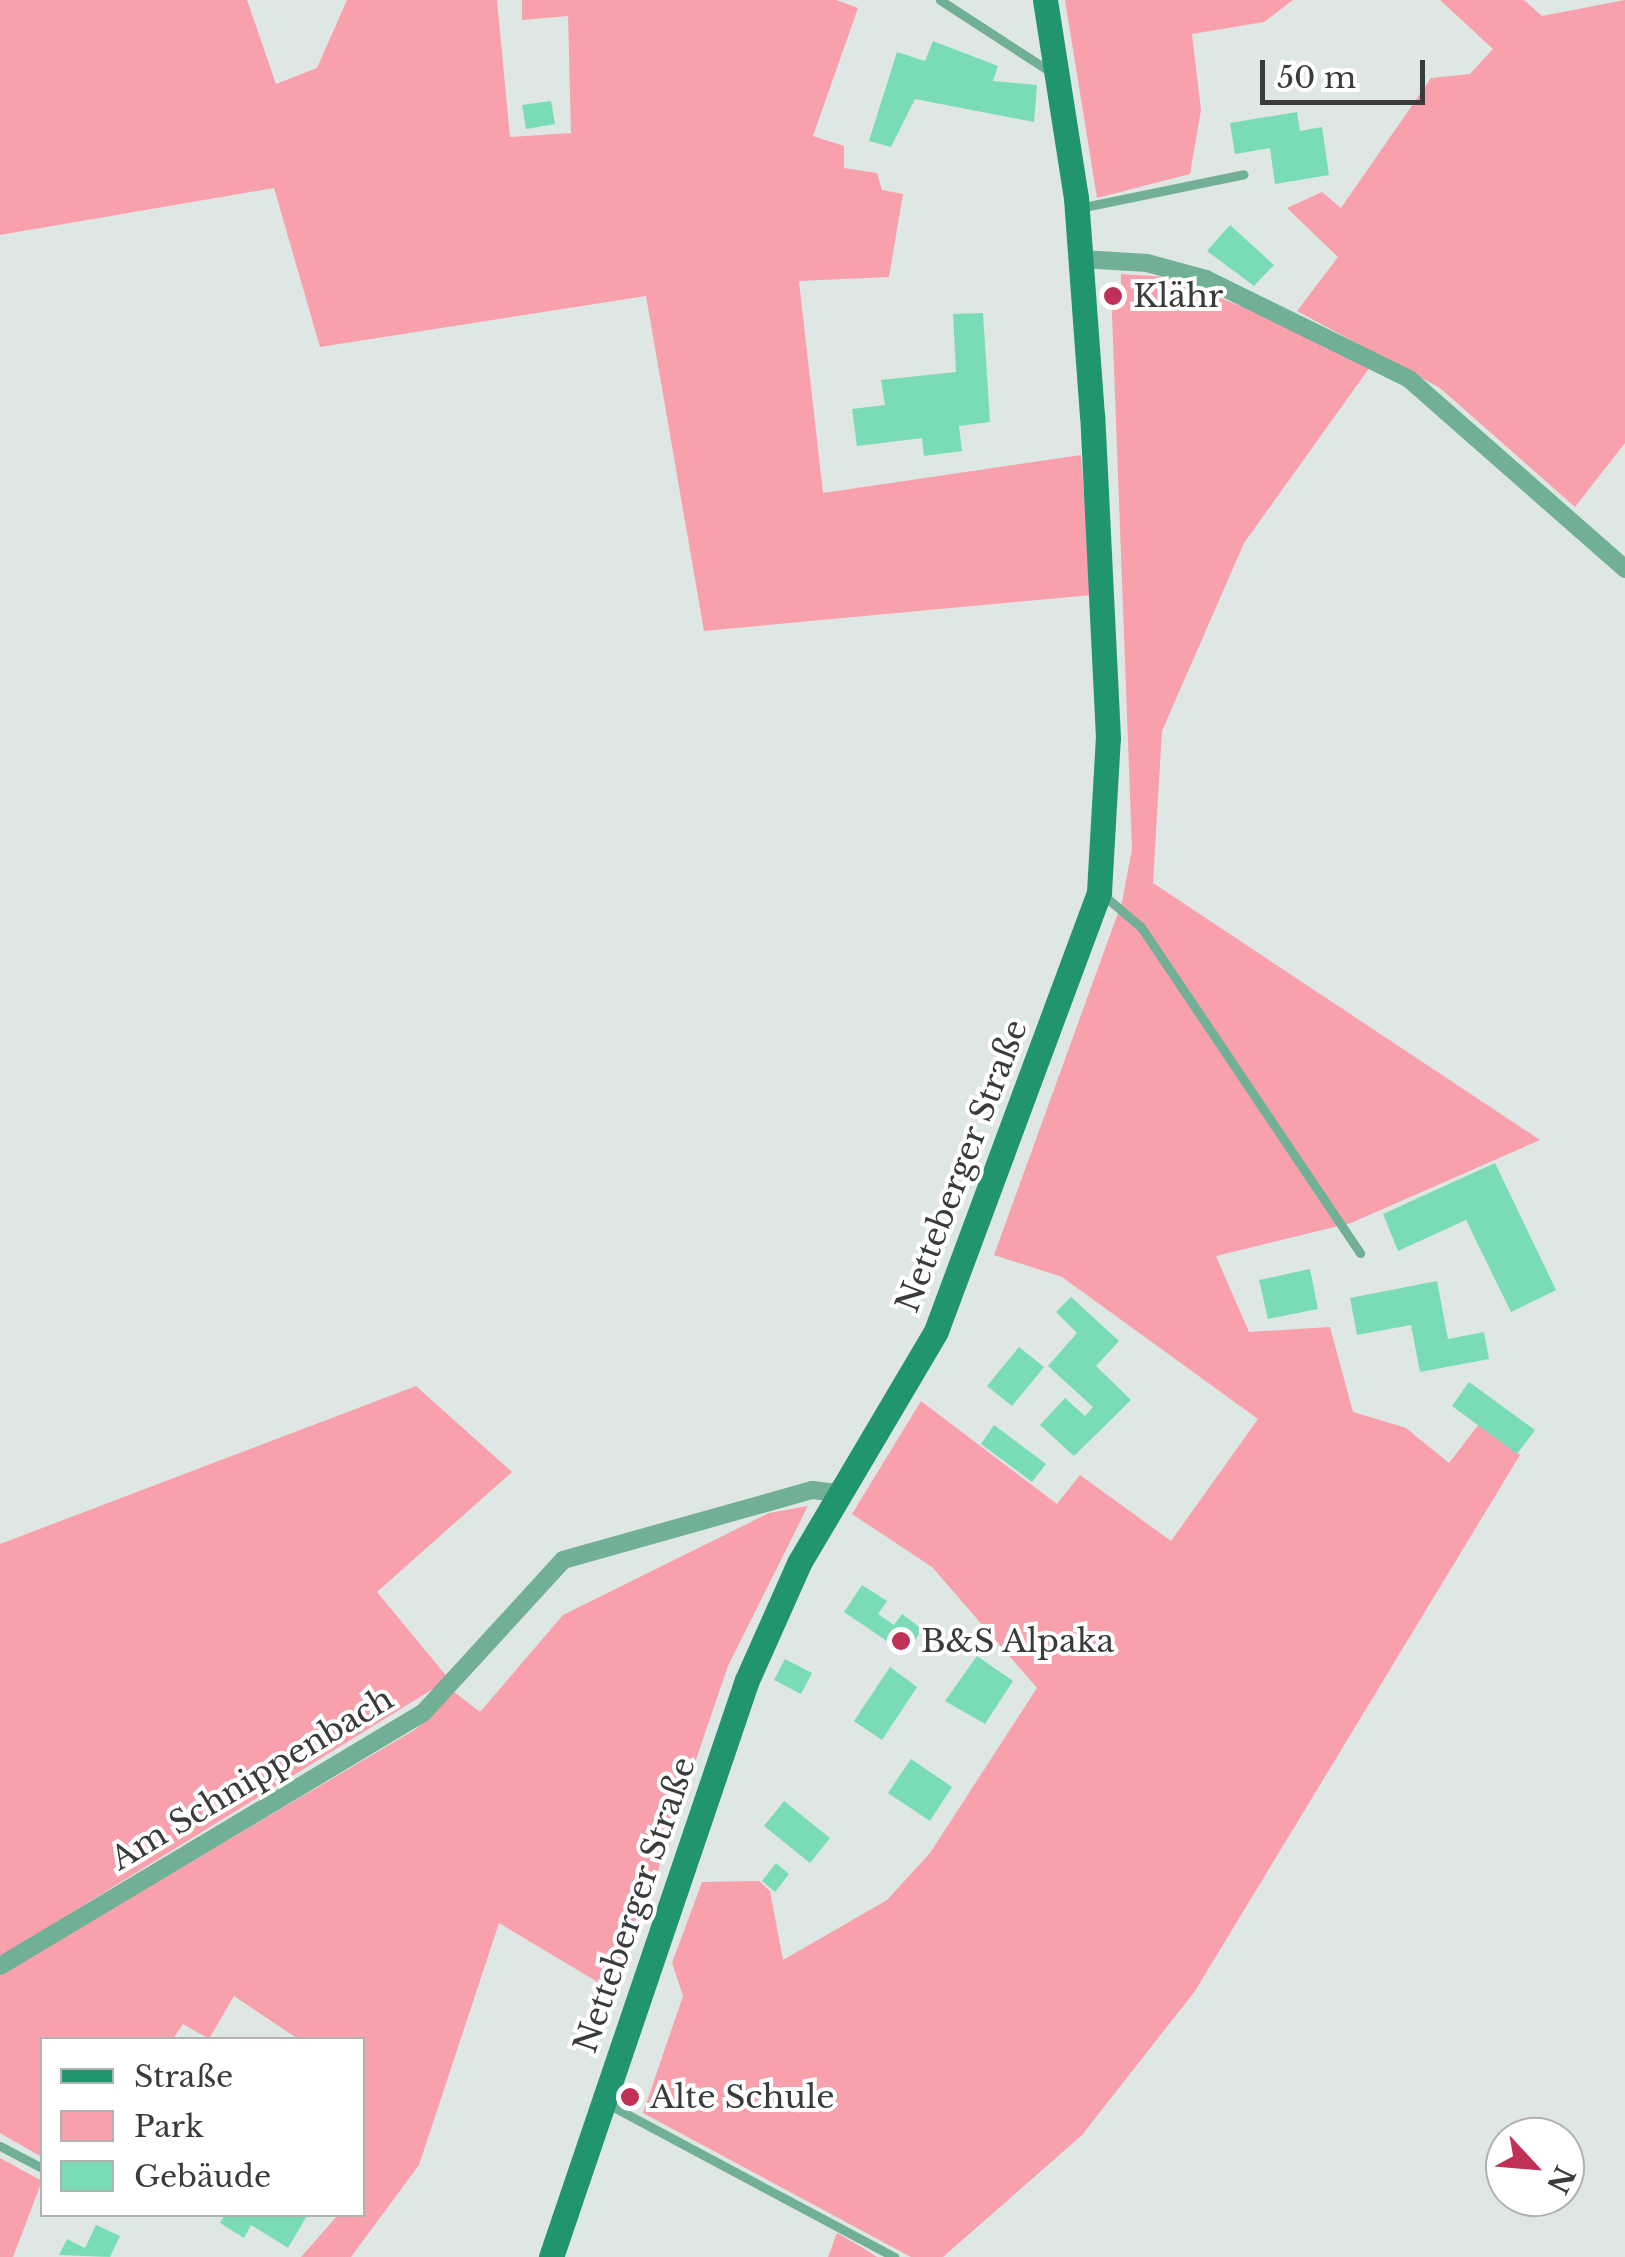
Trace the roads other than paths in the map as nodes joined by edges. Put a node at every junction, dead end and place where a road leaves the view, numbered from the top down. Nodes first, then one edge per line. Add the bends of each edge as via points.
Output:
1 (940, 0) edge
2 (1045, 0) edge
3 (1061, 78) junction
4 (1244, 174) dead end
5 (1077, 208) junction
6 (1082, 260) junction
7 (1625, 569) edge
8 (1099, 892) junction
9 (1360, 1253) dead end
10 (838, 1492) junction
11 (0, 1966) edge
12 (603, 2102) junction
13 (0, 2146) edge
14 (40, 2167) edge
15 (551, 2257) edge
16 (894, 2257) edge

1 - 3 lane
2 - 3 street, Netteberger Straße
3 - 5 street, Netteberger Straße
4 - 5 lane
5 - 6 street, Netteberger Straße
6 - 7 street via 1147,262 1206,280 1409,379
6 - 8 street, Netteberger Straße via 1108,738
8 - 9 lane via 1141,927
8 - 10 street, Netteberger Straße via 936,1331
10 - 11 street, Am Schnippenbach via 812,1490 564,1560 423,1713
10 - 12 street, Netteberger Straße via 746,1680
12 - 15 street, Netteberger Straße
12 - 16 lane
13 - 14 lane

